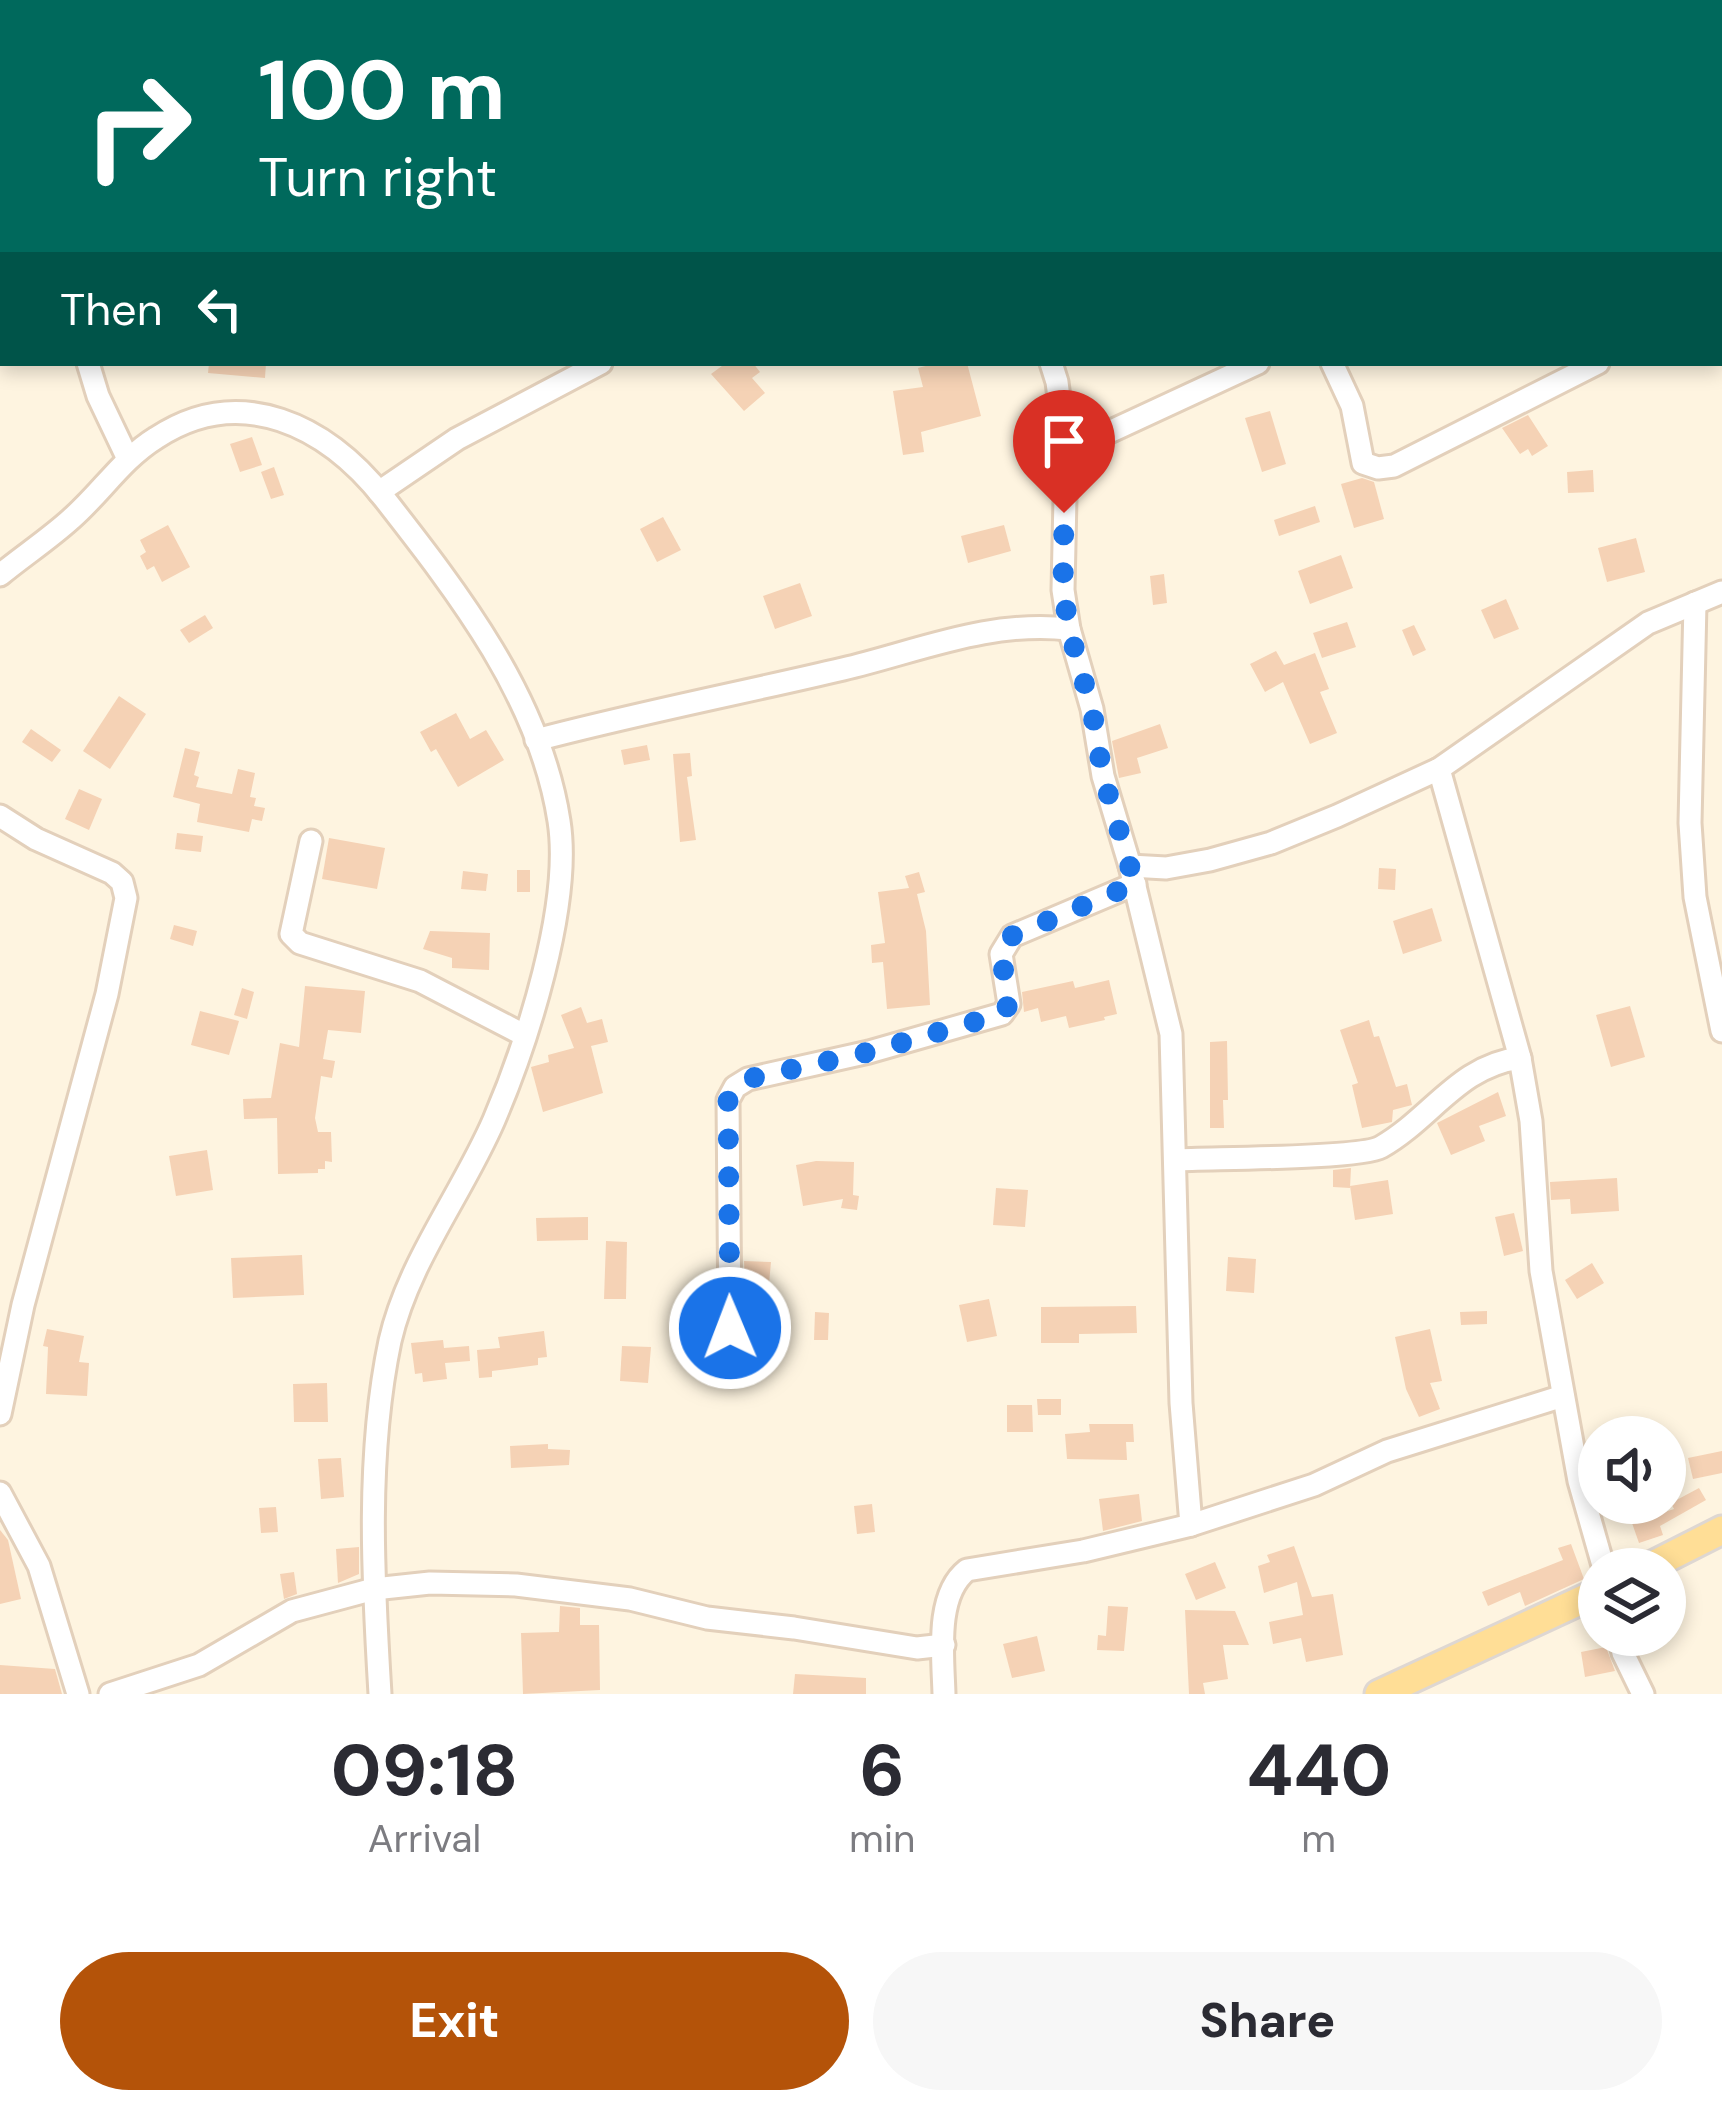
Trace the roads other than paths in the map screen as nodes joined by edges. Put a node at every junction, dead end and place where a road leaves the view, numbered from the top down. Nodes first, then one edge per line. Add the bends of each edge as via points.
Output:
1 (89, 366) edge
2 (595, 366) edge
3 (1052, 366) edge
4 (1252, 366) edge
5 (1333, 366) edge
6 (1592, 366) edge
7 (1066, 452) junction
8 (128, 459) junction
9 (379, 492) junction
10 (0, 575) edge
11 (1722, 592) edge
12 (1695, 603) junction
13 (1069, 629) junction
14 (536, 740) junction
15 (1439, 769) junction
16 (0, 816) edge
17 (310, 841) dead end
18 (1133, 875) junction
19 (1722, 1031) edge
20 (524, 1035) junction
21 (1520, 1058) junction
22 (1176, 1160) junction
23 (730, 1328) dead end
24 (1563, 1396) junction
25 (0, 1414) edge
26 (0, 1493) edge
27 (1191, 1525) junction
28 (1722, 1531) edge
29 (1598, 1548) edge
30 (1686, 1549) edge
31 (374, 1589) junction
32 (1578, 1602) edge
33 (944, 1645) junction
34 (1624, 1656) edge
35 (78, 1694) edge
36 (110, 1694) edge
37 (380, 1694) edge
38 (944, 1694) edge
39 (1378, 1694) edge
40 (1643, 1694) edge

1 - 8 street
2 - 9 street via 457,439
3 - 7 street
4 - 7 street
5 - 6 street via 1352,406 1363,463 1378,468
7 - 13 street
8 - 9 street via 208,414 251,414 299,423
8 - 10 street via 71,519
9 - 14 street via 484,635
11 - 12 street
12 - 15 street via 1648,622
12 - 19 street via 1690,824 1695,898
13 - 14 street via 998,628
13 - 18 street
14 - 20 street via 559,820 562,864
15 - 18 street via 1271,843
15 - 21 street
16 - 25 street via 112,873 126,898
17 - 20 street via 291,919 300,943 420,981
18 - 22 street via 1171,1034
18 - 23 street via 1012,936 1001,954 1009,1004 1002,1014 735,1087 728,1100
20 - 31 street via 494,1121 391,1341
21 - 22 street via 1468,1075 1376,1150
21 - 24 street via 1541,1271
22 - 27 street
24 - 27 street
24 - 29 street
26 - 35 street via 40,1566
27 - 33 street via 967,1570 952,1582
28 - 30 main road
31 - 33 street via 516,1585 917,1648
31 - 36 street via 292,1611 199,1665
31 - 37 street
32 - 39 main road
33 - 38 street
34 - 40 street

